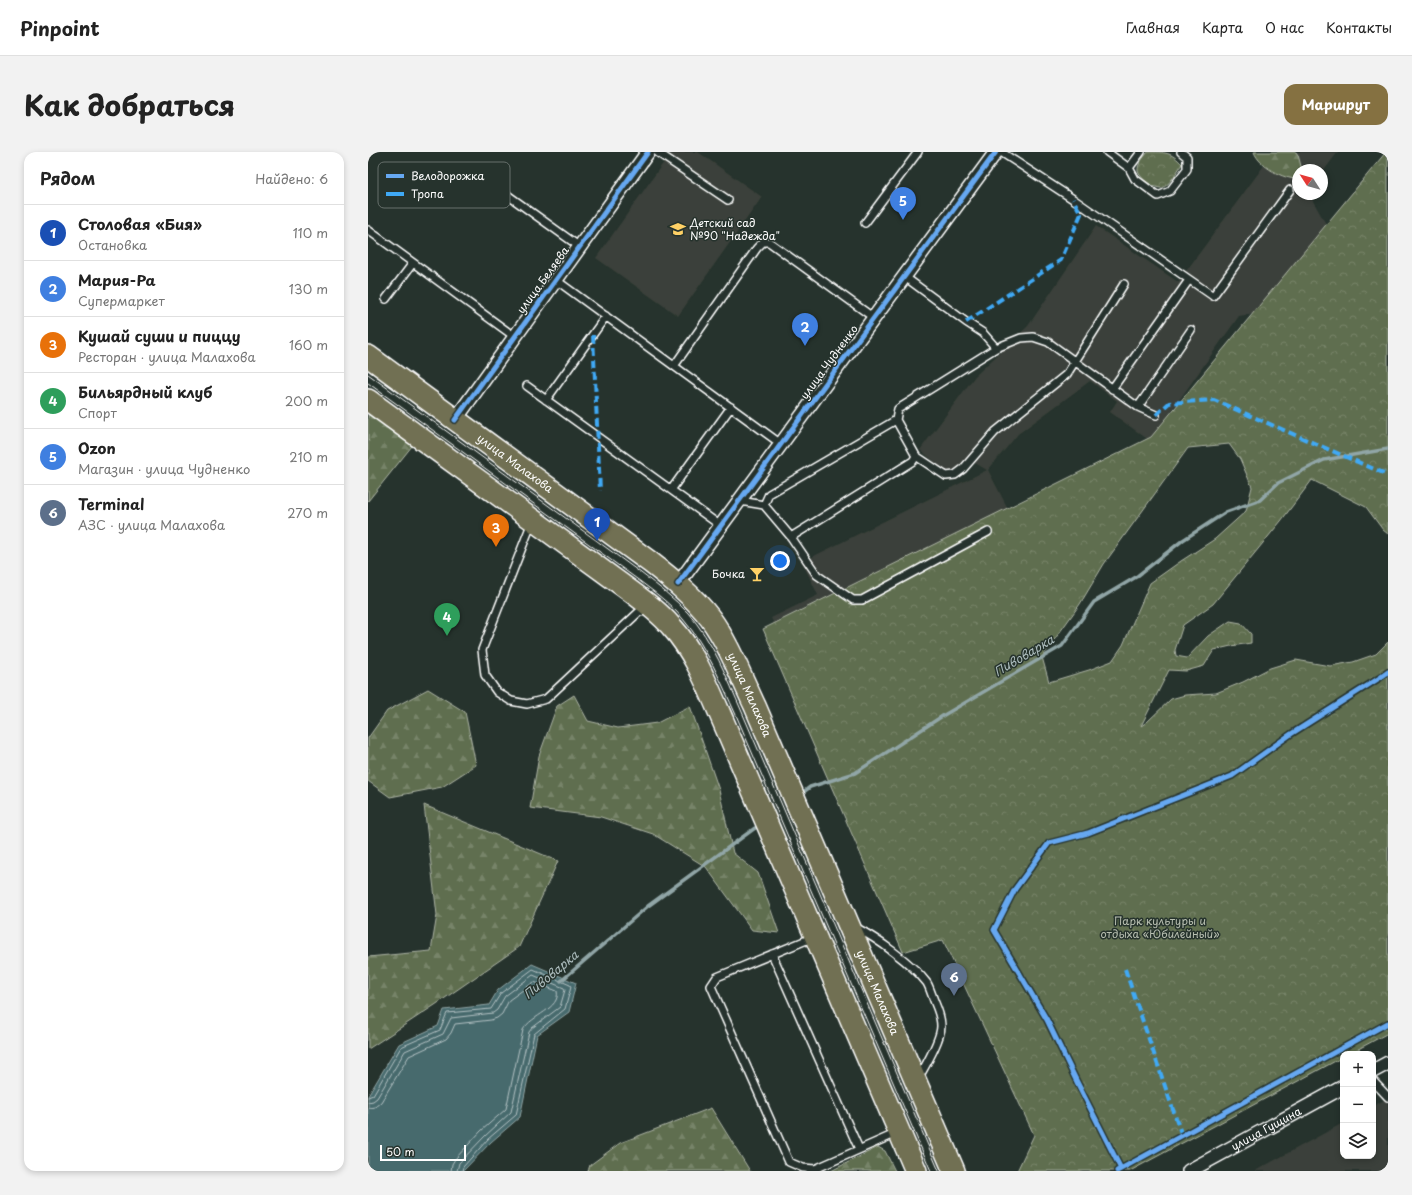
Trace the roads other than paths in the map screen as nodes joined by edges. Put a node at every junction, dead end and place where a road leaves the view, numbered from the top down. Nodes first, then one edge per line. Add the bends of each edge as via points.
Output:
1 (648, 152) edge
2 (657, 152) edge
3 (918, 152) edge
4 (996, 152) edge
5 (1001, 152) edge
6 (1107, 152) edge
7 (1141, 152) edge
8 (1181, 152) edge
9 (1129, 168) junction
10 (1290, 190) dead end
11 (510, 197) edge
12 (728, 200) dead end
13 (865, 223) dead end
14 (368, 230) edge
15 (580, 247) junction
16 (413, 263) junction
17 (905, 277) junction
18 (556, 280) junction
19 (1189, 280) junction
20 (1124, 284) dead end
21 (386, 299) dead end
22 (606, 316) junction
23 (874, 318) junction
24 (1191, 330) dead end
25 (515, 337) junction
26 (996, 348) junction
27 (368, 356) edge
28 (1074, 361) junction
29 (674, 366) junction
30 (527, 386) dead end
31 (1112, 389) junction
32 (368, 400) edge
33 (546, 400) junction
34 (1138, 407) junction
35 (731, 408) junction
36 (1156, 415) dead end
37 (455, 420) junction
38 (896, 420) junction
39 (782, 444) junction
40 (916, 456) junction
41 (671, 490) junction
42 (740, 501) junction
43 (764, 506) junction
44 (533, 520) junction
45 (721, 526) junction
46 (988, 532) dead end
47 (791, 537) junction
48 (678, 584) junction
49 (656, 611) junction
50 (848, 924) junction
51 (816, 936) junction
52 (772, 954) junction
53 (1388, 1063) edge
54 (1376, 1069) edge
55 (916, 1082) junction
56 (1376, 1084) edge
57 (1340, 1089) edge
58 (1388, 1096) edge
59 (900, 1131) junction
60 (859, 1149) junction
61 (916, 1171) edge
62 (954, 1171) edge
63 (1189, 1171) edge

1 - 15 street, улица Беляева
2 - 12 lane
3 - 13 lane
4 - 17 street, улица Чудненко
5 - 19 lane
6 - 9 lane
7 - 9 lane
8 - 9 lane via 1187,157 1187,169 1170,191 1158,196 1135,179
10 - 19 lane via 1213,296
11 - 15 lane
14 - 16 lane
15 - 18 street, улица Беляева
16 - 21 lane
16 - 25 lane
17 - 23 street, улица Чудненко
17 - 26 lane via 983,332
18 - 22 lane
18 - 25 street, улица Беляева
19 - 31 lane
20 - 28 lane
22 - 29 lane
22 - 33 lane
23 - 29 lane via 769,242 762,242
23 - 39 street, улица Чудненко
24 - 34 lane
25 - 37 street, улица Беляева
26 - 28 lane via 1022,338 1033,337 1048,342
26 - 38 lane via 898,409
27 - 37 main road, улица Малахова
28 - 31 lane
28 - 40 lane via 1067,374 995,432 955,475 946,476
29 - 35 lane
30 - 33 lane
31 - 34 lane
32 - 44 main road
33 - 41 lane
34 - 36 lane
35 - 39 lane
35 - 41 lane
37 - 48 main road, улица Малахова
38 - 40 lane
38 - 43 lane via 770,494
39 - 42 street, улица Чудненко
40 - 47 lane via 913,461
41 - 45 lane
42 - 43 lane
42 - 45 street, улица Чудненко
43 - 47 lane
44 - 49 main road
44 - 49 lane via 482,650 485,675 498,692 512,701 527,704 546,700 639,612
45 - 48 street, улица Чудненко
46 - 47 lane via 862,600 853,600 817,575
48 - 50 main road, улица Малахова via 711,619 728,649
49 - 51 main road via 684,642 707,686
50 - 55 main road, улица Малахова
50 - 55 lane via 873,936 912,967 927,983 941,1016 941,1027 939,1037
51 - 52 lane
51 - 59 main road
52 - 60 lane
52 - 60 lane via 717,977 711,986 789,1162 803,1168 815,1169
53 - 54 street
55 - 62 main road, улица Малахова
56 - 58 lane
57 - 63 street, улица Гущина
59 - 60 lane
59 - 61 main road

